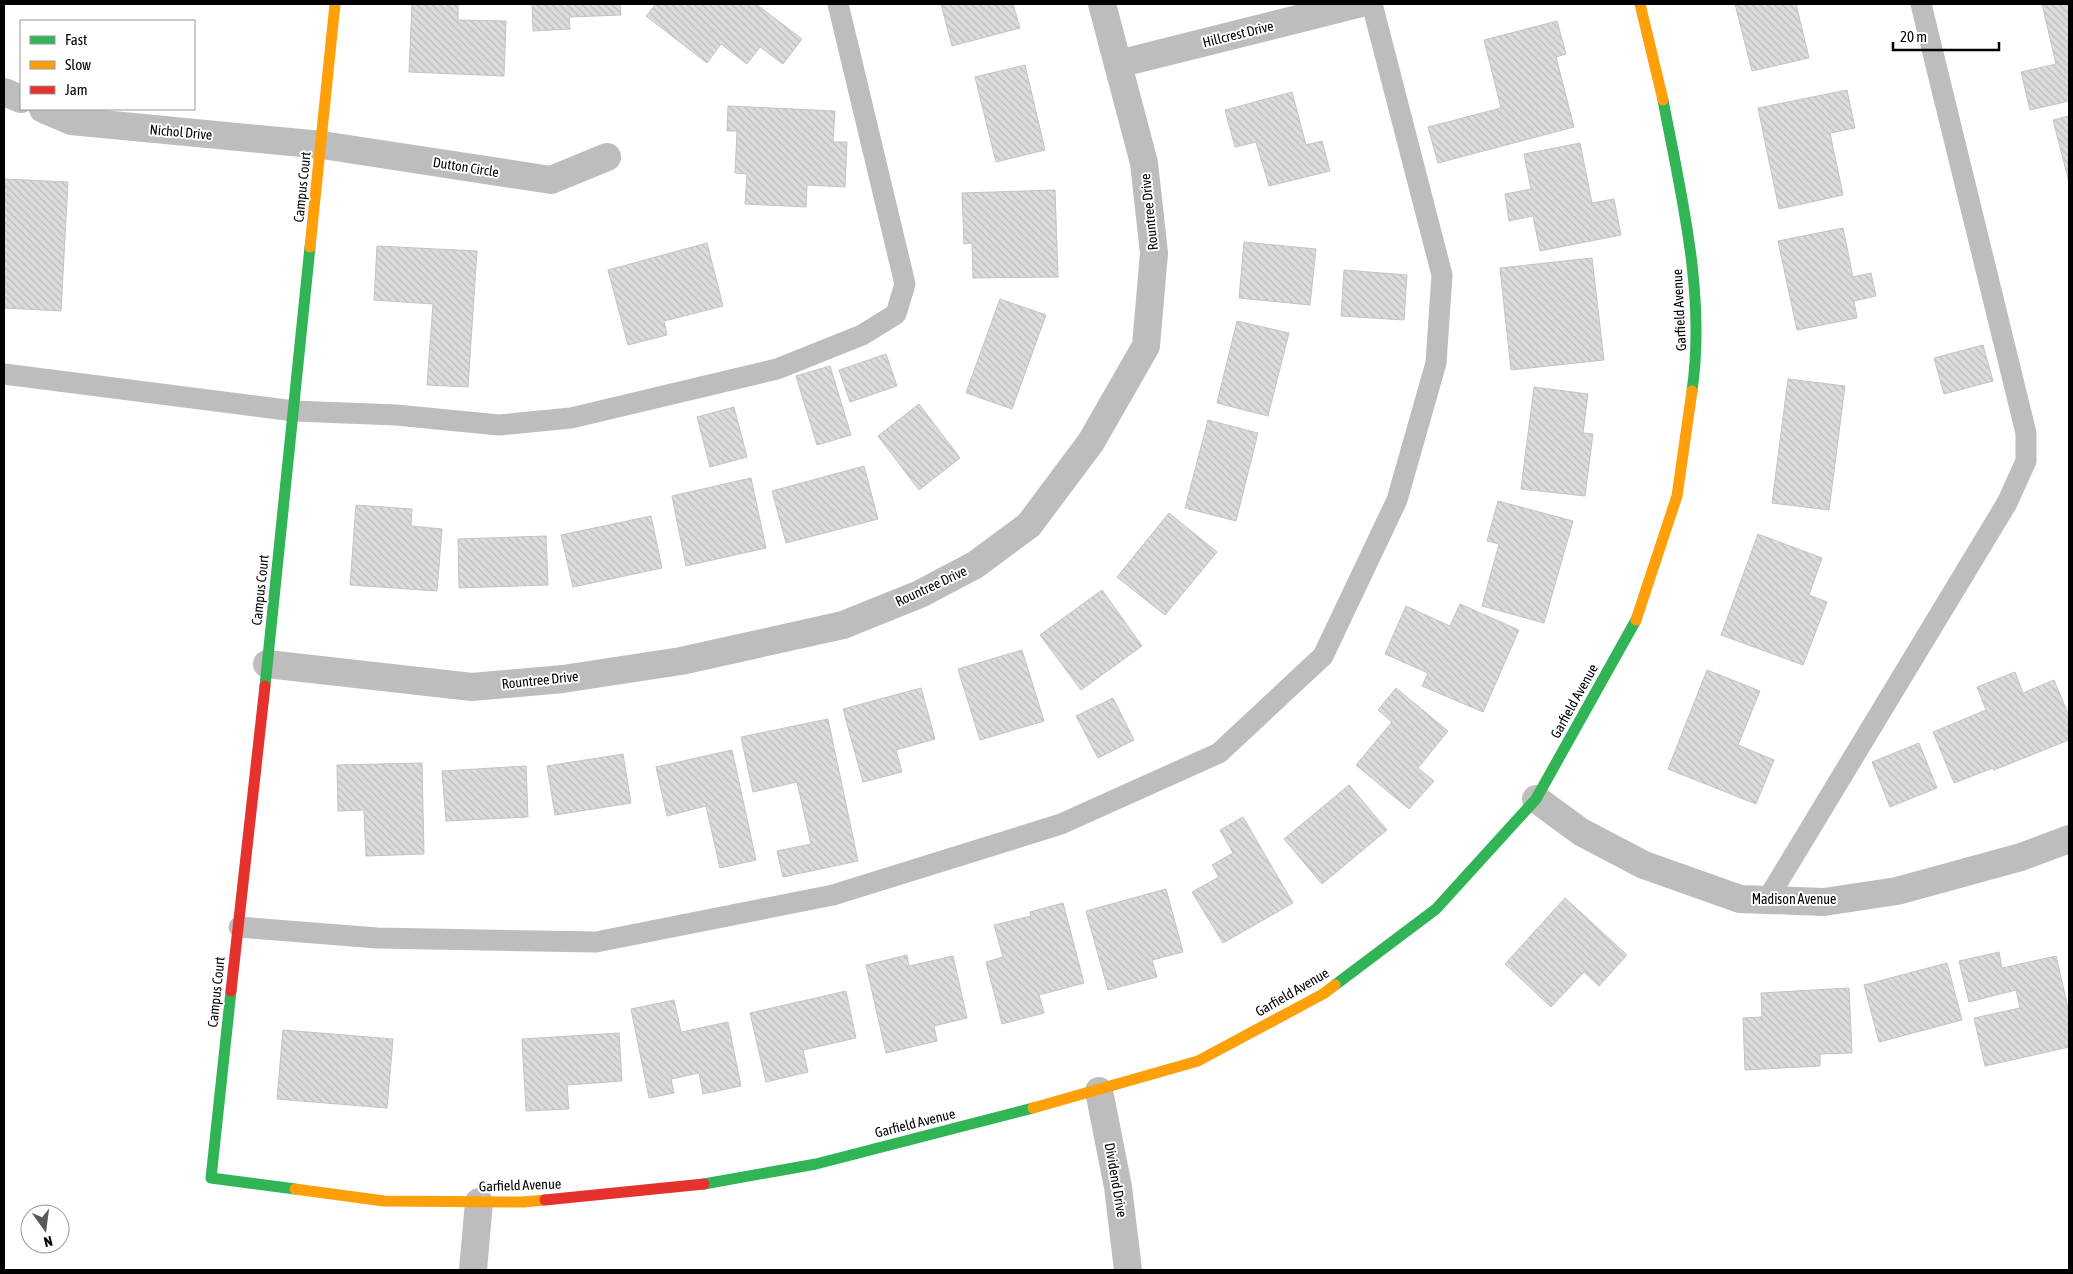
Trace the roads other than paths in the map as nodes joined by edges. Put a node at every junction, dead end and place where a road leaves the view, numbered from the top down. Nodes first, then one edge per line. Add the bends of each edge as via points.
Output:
1 (335, 4) edge
2 (838, 4) edge
3 (1102, 4) edge
4 (1358, 4) edge
5 (1372, 4) edge
6 (1640, 4) edge
7 (1921, 4) edge
8 (1118, 64) junction
9 (4, 92) edge
10 (20, 99) edge
11 (45, 110) edge
12 (322, 145) junction
13 (607, 157) dead end
14 (4, 374) edge
15 (294, 411) junction
16 (267, 664) junction
17 (1536, 800) junction
18 (2069, 839) edge
19 (1768, 900) junction
20 (239, 927) junction
21 (1099, 1091) junction
22 (211, 1178) joint
23 (479, 1202) junction
24 (473, 1270) edge
25 (1128, 1270) edge

1 - 12 street, Campus Court
2 - 15 lane via 905,284 896,314 862,334 777,368 571,418 499,425 396,415
3 - 8 street, Rountree Drive
4 - 8 street, Hillcrest Drive
5 - 20 lane via 1442,275 1436,364 1397,500 1323,656 1219,753 1061,824 834,895 596,942 377,938
6 - 17 street, Garfield Avenue via 1658,75 1691,249 1696,362 1677,496 1635,623
7 - 19 lane via 2026,433 2026,461 2007,503
8 - 16 street, Rountree Drive via 1144,163 1154,253 1146,346 1091,442 1029,524 975,565 920,594 842,625 681,661 563,679 472,687
9 - 10 street
11 - 12 street, Nichol Drive via 71,121
12 - 13 street, Dutton Circle via 551,180
12 - 15 street, Campus Court
14 - 15 lane
15 - 16 street, Campus Court
16 - 20 street, Campus Court
17 - 19 street, Madison Avenue via 1582,832 1644,865 1740,900
17 - 21 street, Garfield Avenue via 1436,909 1323,994 1198,1061
18 - 19 street, Madison Avenue via 2021,857 1897,891 1824,902
20 - 22 street, Campus Court
21 - 23 street, Garfield Avenue via 816,1164 684,1188 523,1202
21 - 25 street, Dividend Drive via 1118,1187
22 - 23 street, Garfield Avenue via 384,1201
23 - 24 street

